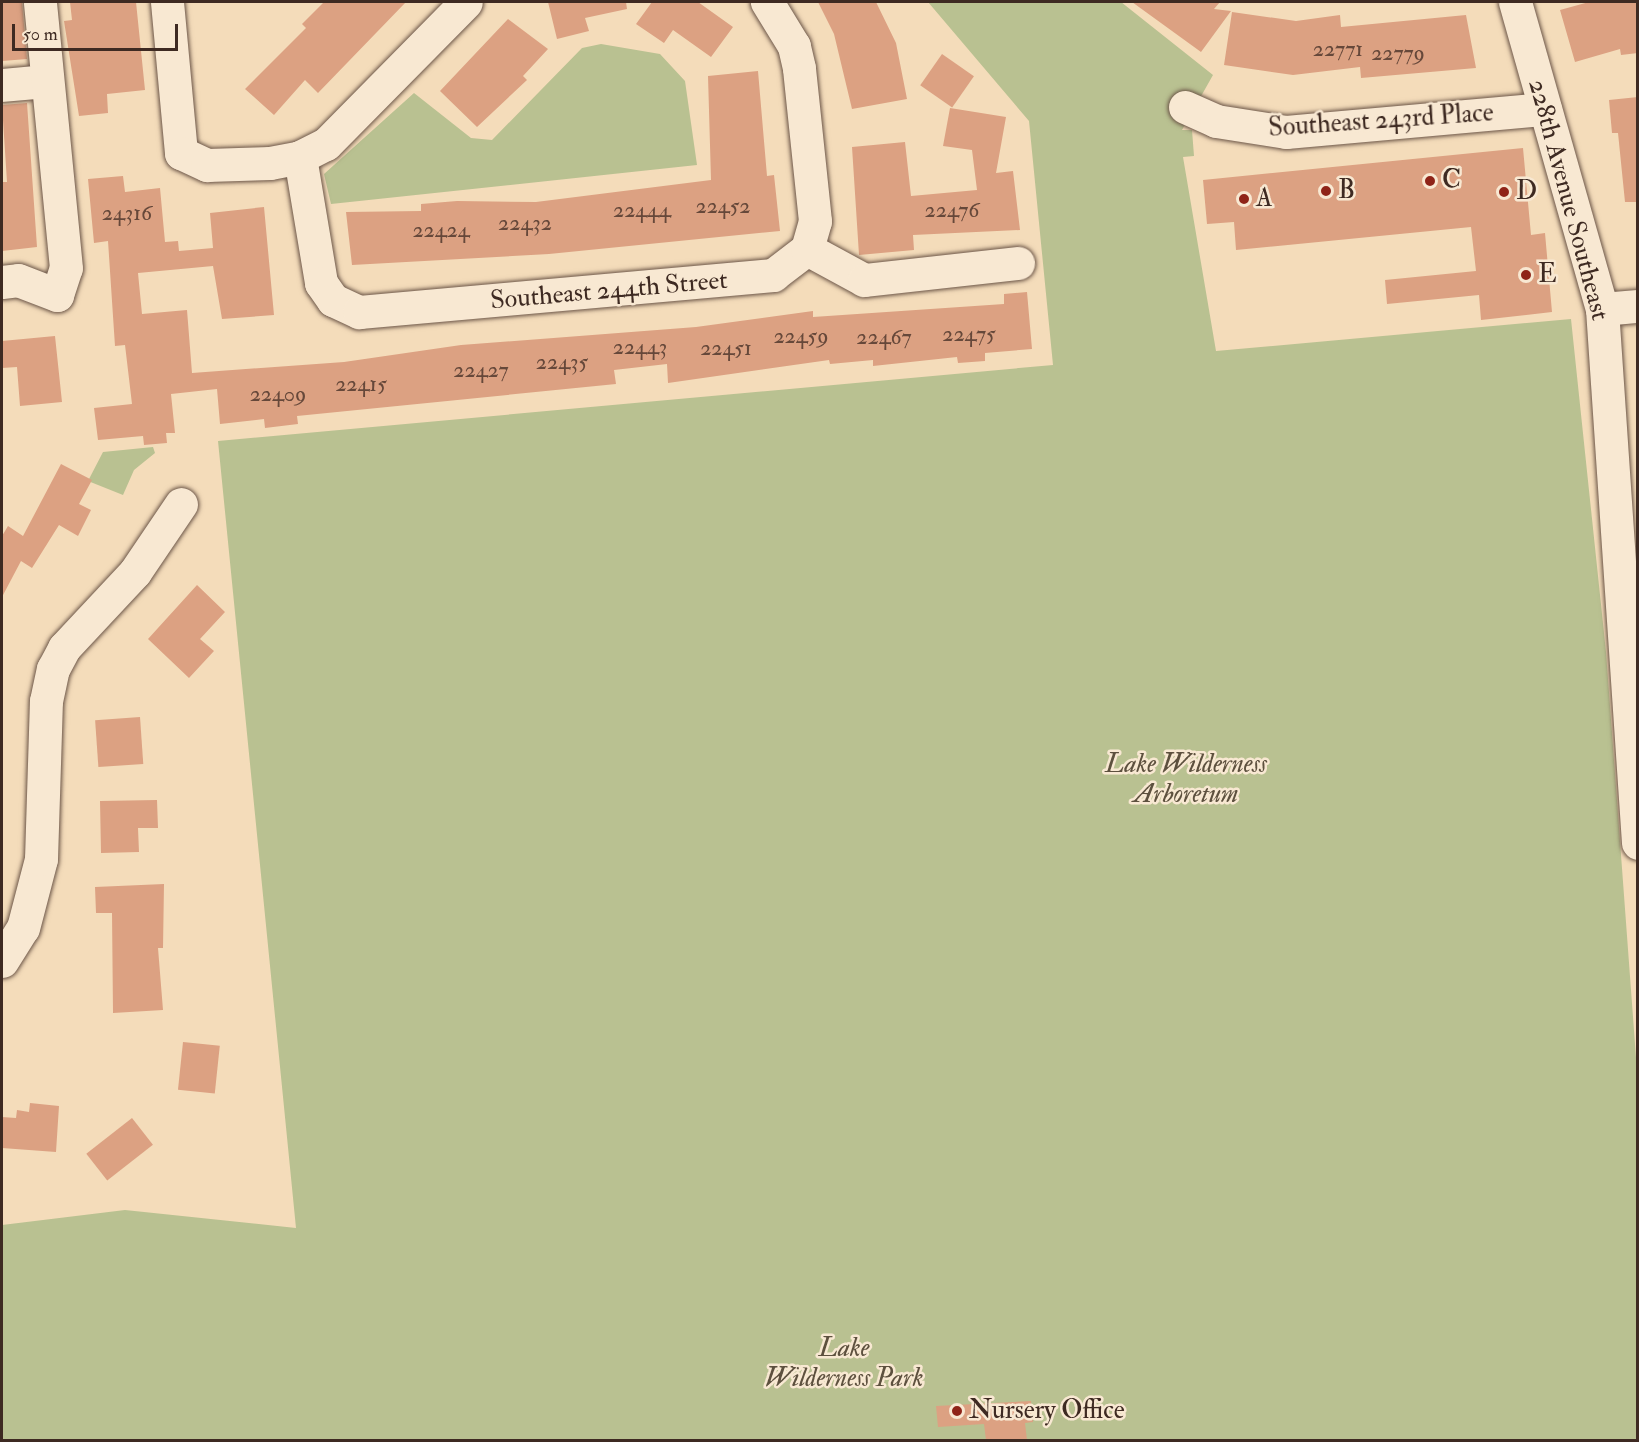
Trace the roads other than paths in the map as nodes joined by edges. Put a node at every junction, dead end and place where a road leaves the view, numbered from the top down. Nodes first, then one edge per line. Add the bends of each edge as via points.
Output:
1 (40, 2) edge
2 (167, 2) edge
3 (466, 2) edge
4 (767, 2) edge
5 (1515, 2) edge
6 (47, 81) junction
7 (2, 86) edge
8 (1185, 108) dead end
9 (1545, 109) junction
10 (300, 157) junction
11 (807, 249) junction
12 (1018, 263) dead end
13 (2, 282) edge
14 (1638, 306) edge
15 (1602, 309) junction
16 (181, 504) dead end
17 (1636, 838) edge
18 (2, 961) edge

1 - 6 street
2 - 10 street via 181,153 207,165
3 - 10 street via 342,131
4 - 11 street via 794,46 799,68 815,221
5 - 9 street, 228th Avenue Southeast
6 - 7 street
6 - 13 street via 66,244 57,295 18,280
8 - 9 street, Southeast 243rd Place via 1216,121 1286,132
9 - 15 street, 228th Avenue Southeast
10 - 11 street, Southeast 244th Street via 321,283 333,300 359,312 773,275
11 - 12 street via 864,280
14 - 15 street
15 - 17 street, 228th Avenue Southeast
16 - 18 street via 135,572 64,648 53,669 46,701 41,859 23,928

